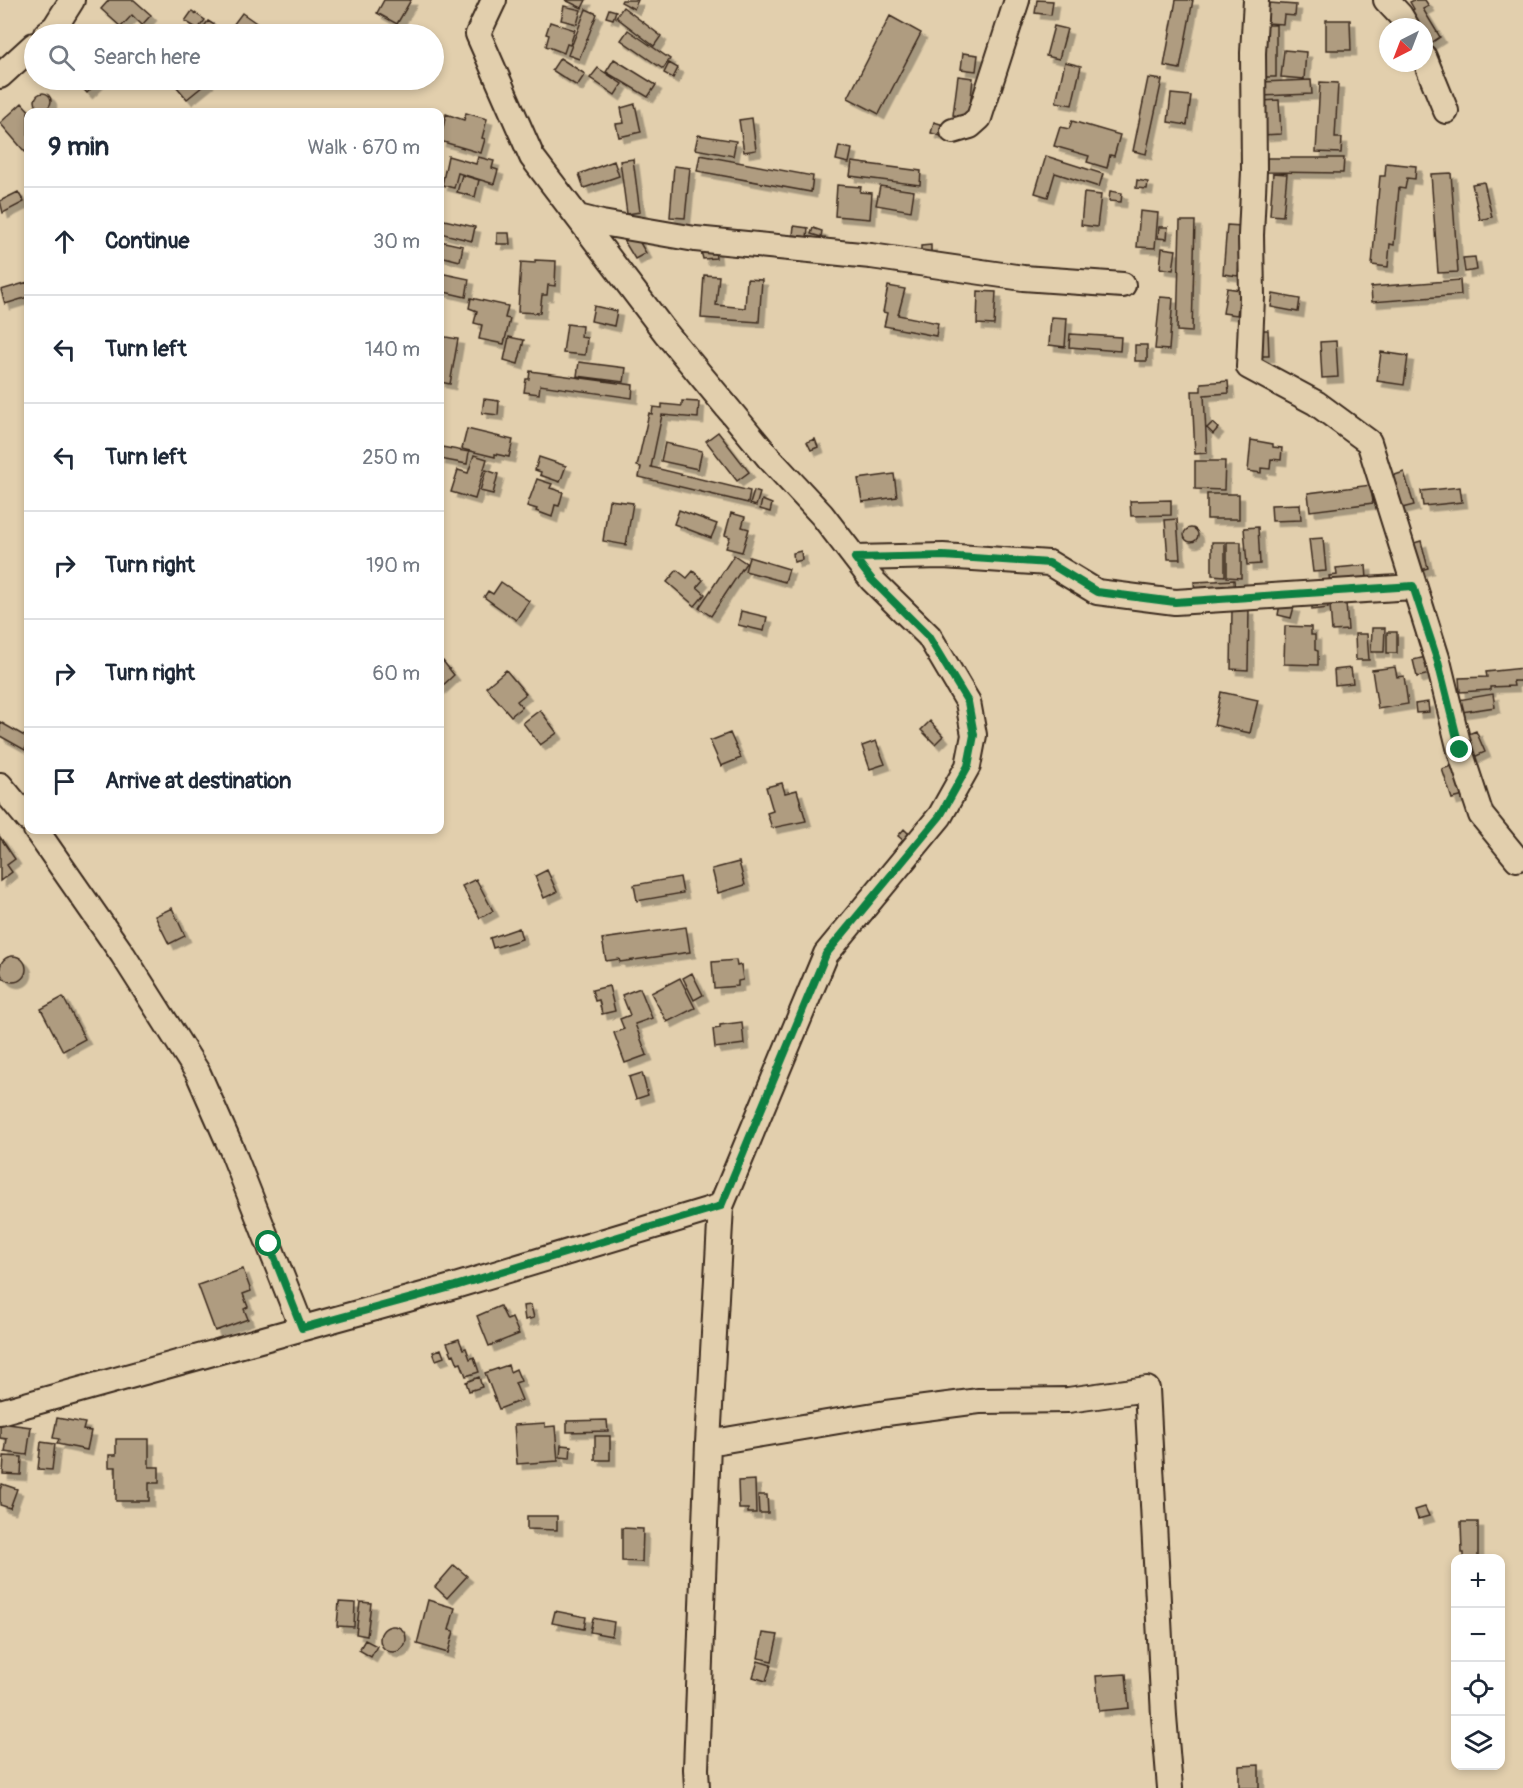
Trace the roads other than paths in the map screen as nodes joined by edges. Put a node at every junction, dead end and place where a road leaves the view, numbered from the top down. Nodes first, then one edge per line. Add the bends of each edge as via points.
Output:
1 (72, 0) edge
2 (495, 0) edge
3 (1017, 0) edge
4 (1257, 0) edge
5 (1386, 0) edge
6 (1402, 18) edge
7 (57, 24) edge
8 (24, 54) edge
9 (1430, 72) edge
10 (0, 76) edge
11 (1446, 111) dead end
12 (953, 131) dead end
13 (578, 217) junction
14 (1123, 285) dead end
15 (855, 558) junction
16 (1413, 586) junction
17 (0, 785) edge
18 (24, 814) edge
19 (39, 834) edge
20 (1517, 859) dead end
21 (721, 1206) junction
22 (302, 1328) junction
23 (0, 1412) edge
24 (708, 1443) junction
25 (697, 1788) edge
26 (1170, 1788) edge

1 - 7 street
2 - 13 street via 478,34 532,157
3 - 12 street via 979,118 970,126
4 - 16 street via 1249,367 1316,403 1369,442
5 - 6 street
8 - 10 street
9 - 11 street
13 - 14 street via 695,239 871,256 1023,278
13 - 15 street via 665,332
15 - 16 street via 943,556 1049,563 1097,592 1175,602
15 - 21 street via 928,636 968,702 974,735 968,766 940,816 826,954
16 - 20 street via 1480,815
17 - 18 street
19 - 22 street via 123,955 198,1073
21 - 22 street
21 - 24 street
22 - 23 street
24 - 25 street
24 - 26 street via 979,1401 1068,1400 1147,1389

